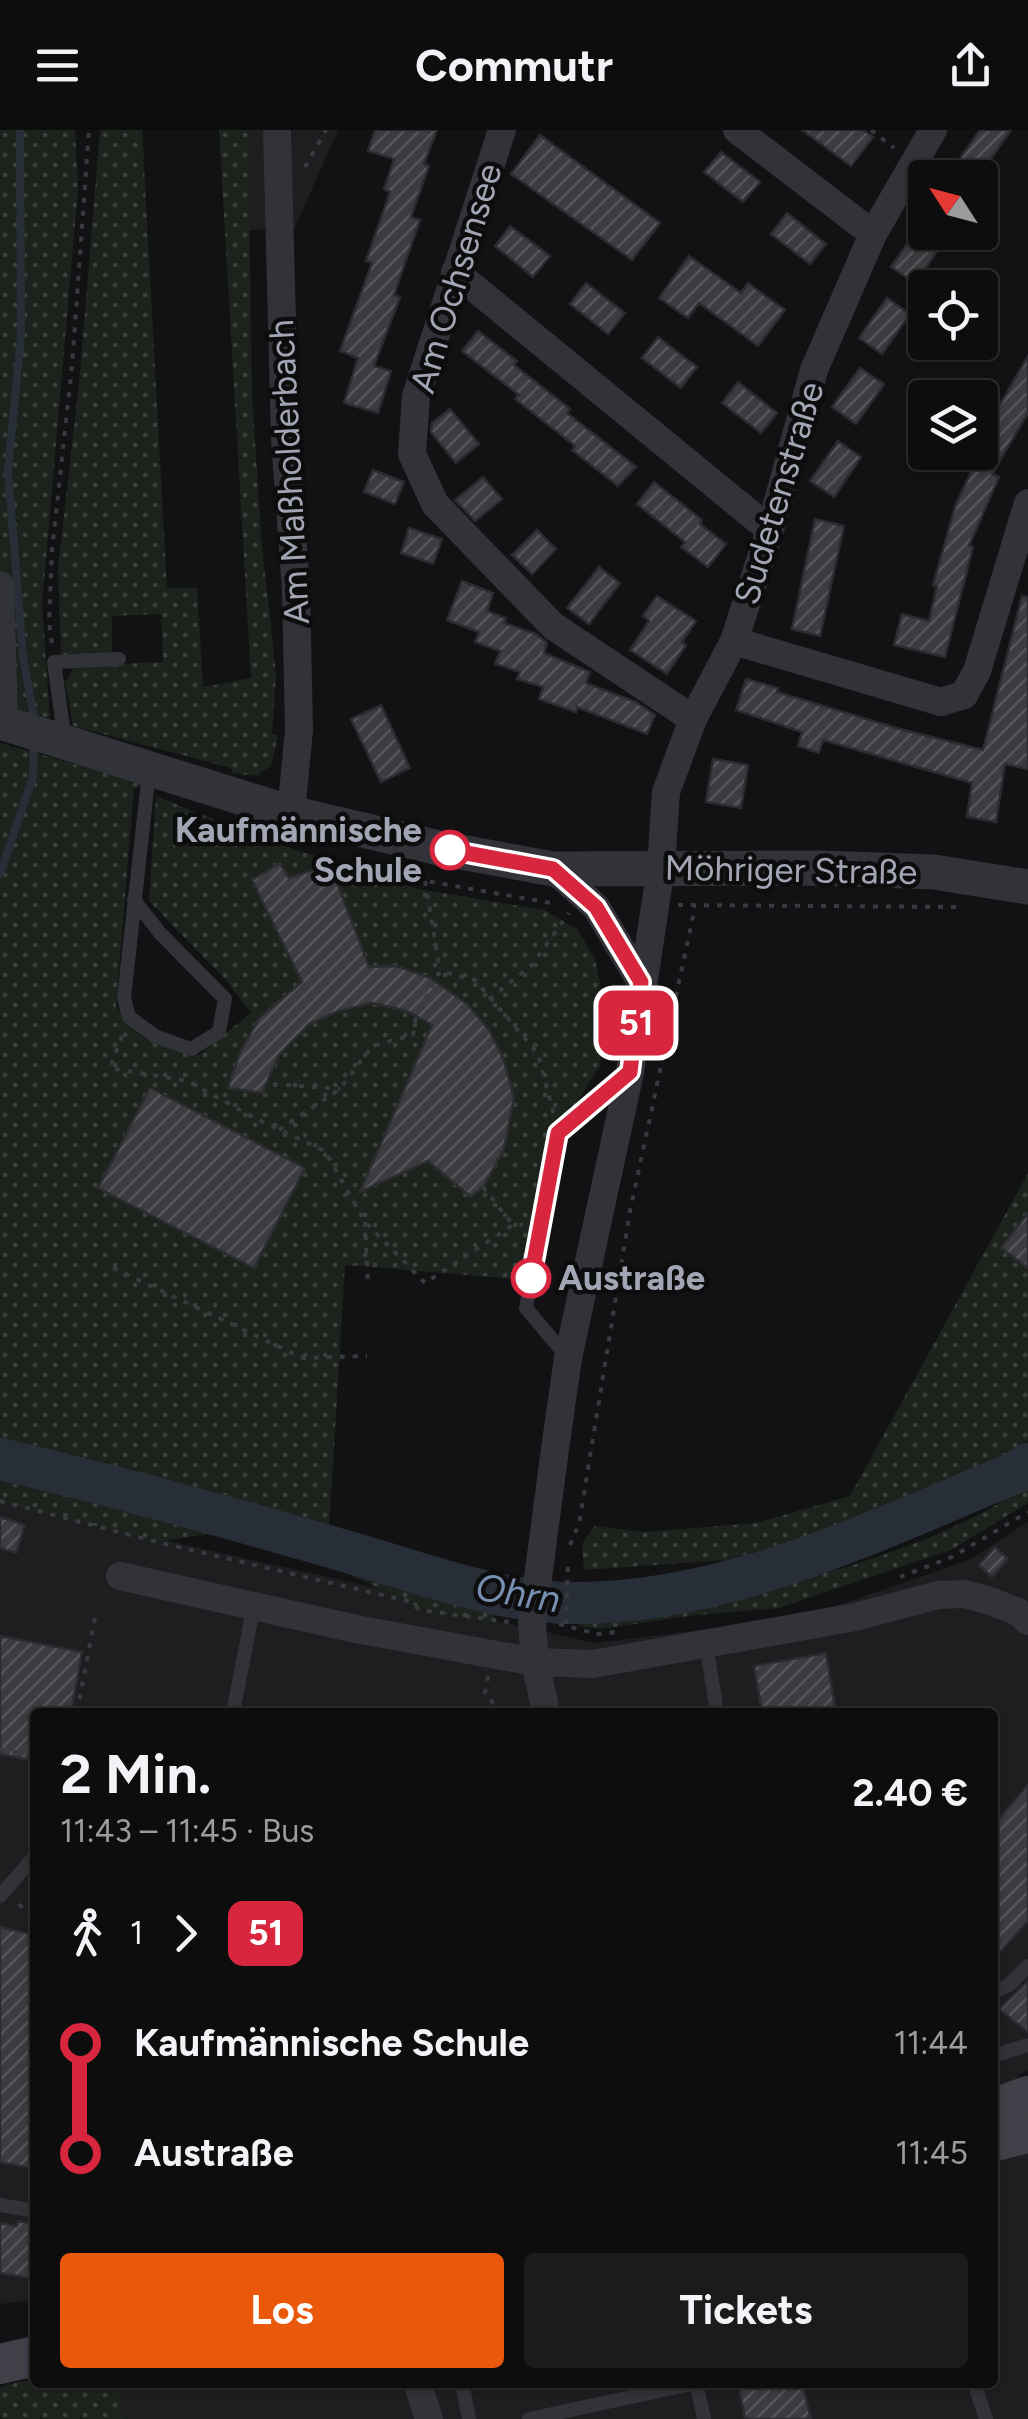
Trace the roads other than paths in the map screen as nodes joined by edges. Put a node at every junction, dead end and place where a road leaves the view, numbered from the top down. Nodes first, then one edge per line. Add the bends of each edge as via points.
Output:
1 (277, 130) edge
2 (502, 130) edge
3 (737, 130) edge
4 (933, 130) edge
5 (873, 234) junction
6 (455, 272) junction
7 (1028, 504) edge
8 (770, 530) junction
9 (0, 585) edge
10 (734, 641) junction
11 (118, 658) dead end
12 (693, 720) junction
13 (2, 722) edge
14 (65, 742) junction
15 (149, 769) junction
16 (291, 813) junction
17 (660, 867) junction
18 (553, 869) junction
19 (1028, 888) edge
20 (134, 900) junction
21 (641, 982) junction
22 (630, 1072) junction
23 (568, 1358) junction
24 (120, 1576) dead end
25 (254, 1604) junction
26 (1028, 1621) edge
27 (706, 1644) junction
28 (535, 1662) junction
29 (233, 1708) edge
30 (545, 1708) edge
31 (716, 1708) edge
32 (30, 1862) edge
33 (0, 1896) edge
34 (1028, 1966) edge
35 (998, 1991) edge
36 (1028, 2044) edge
37 (998, 2054) edge
38 (1028, 2096) edge
39 (998, 2107) edge
40 (1028, 2133) edge
41 (998, 2140) edge
42 (0, 2205) edge
43 (30, 2210) edge
44 (30, 2357) edge
45 (0, 2364) edge
46 (419, 2388) edge
47 (463, 2388) edge
48 (673, 2388) edge
49 (697, 2388) edge
50 (976, 2388) edge
51 (428, 2419) edge
52 (469, 2419) edge
53 (529, 2419) edge
54 (704, 2419) edge
55 (986, 2419) edge

1 - 16 street, Am Maßholderbach via 300,730
2 - 6 street, Am Ochsensee
3 - 5 street
4 - 5 street, Sudetenstraße
5 - 8 street, Sudetenstraße via 814,370
6 - 8 street
6 - 12 street, Am Ochsensee via 416,396 412,454 435,504 553,626
7 - 10 street via 964,696 941,702
8 - 10 street, Sudetenstraße
9 - 13 street
10 - 12 street, Sudetenstraße
11 - 14 lane via 54,662
12 - 17 street, Sudetenstraße via 666,792
13 - 14 street, Möhriger Straße
14 - 15 street, Möhriger Straße
15 - 16 street, Möhriger Straße
15 - 20 lane
16 - 18 street, Möhriger Straße
17 - 18 street, Möhriger Straße
17 - 19 street, Möhriger Straße via 934,872
17 - 21 street
18 - 21 street via 596,907
20 - 20 lane via 225,999 219,1032 191,1050 129,1017 124,998
21 - 22 street
22 - 23 street
22 - 23 lane via 558,1133 526,1308
23 - 28 street via 556,1549 532,1623
24 - 25 street
25 - 28 street
25 - 29 lane
26 - 27 street via 990,1601 938,1595 855,1618
27 - 28 street via 594,1664
27 - 31 lane
28 - 30 street
32 - 33 lane
34 - 35 lane
36 - 37 lane
38 - 39 main road
40 - 41 main road
42 - 43 lane
44 - 45 main road
46 - 51 street
47 - 52 lane
48 - 53 lane
49 - 54 lane
50 - 55 lane

